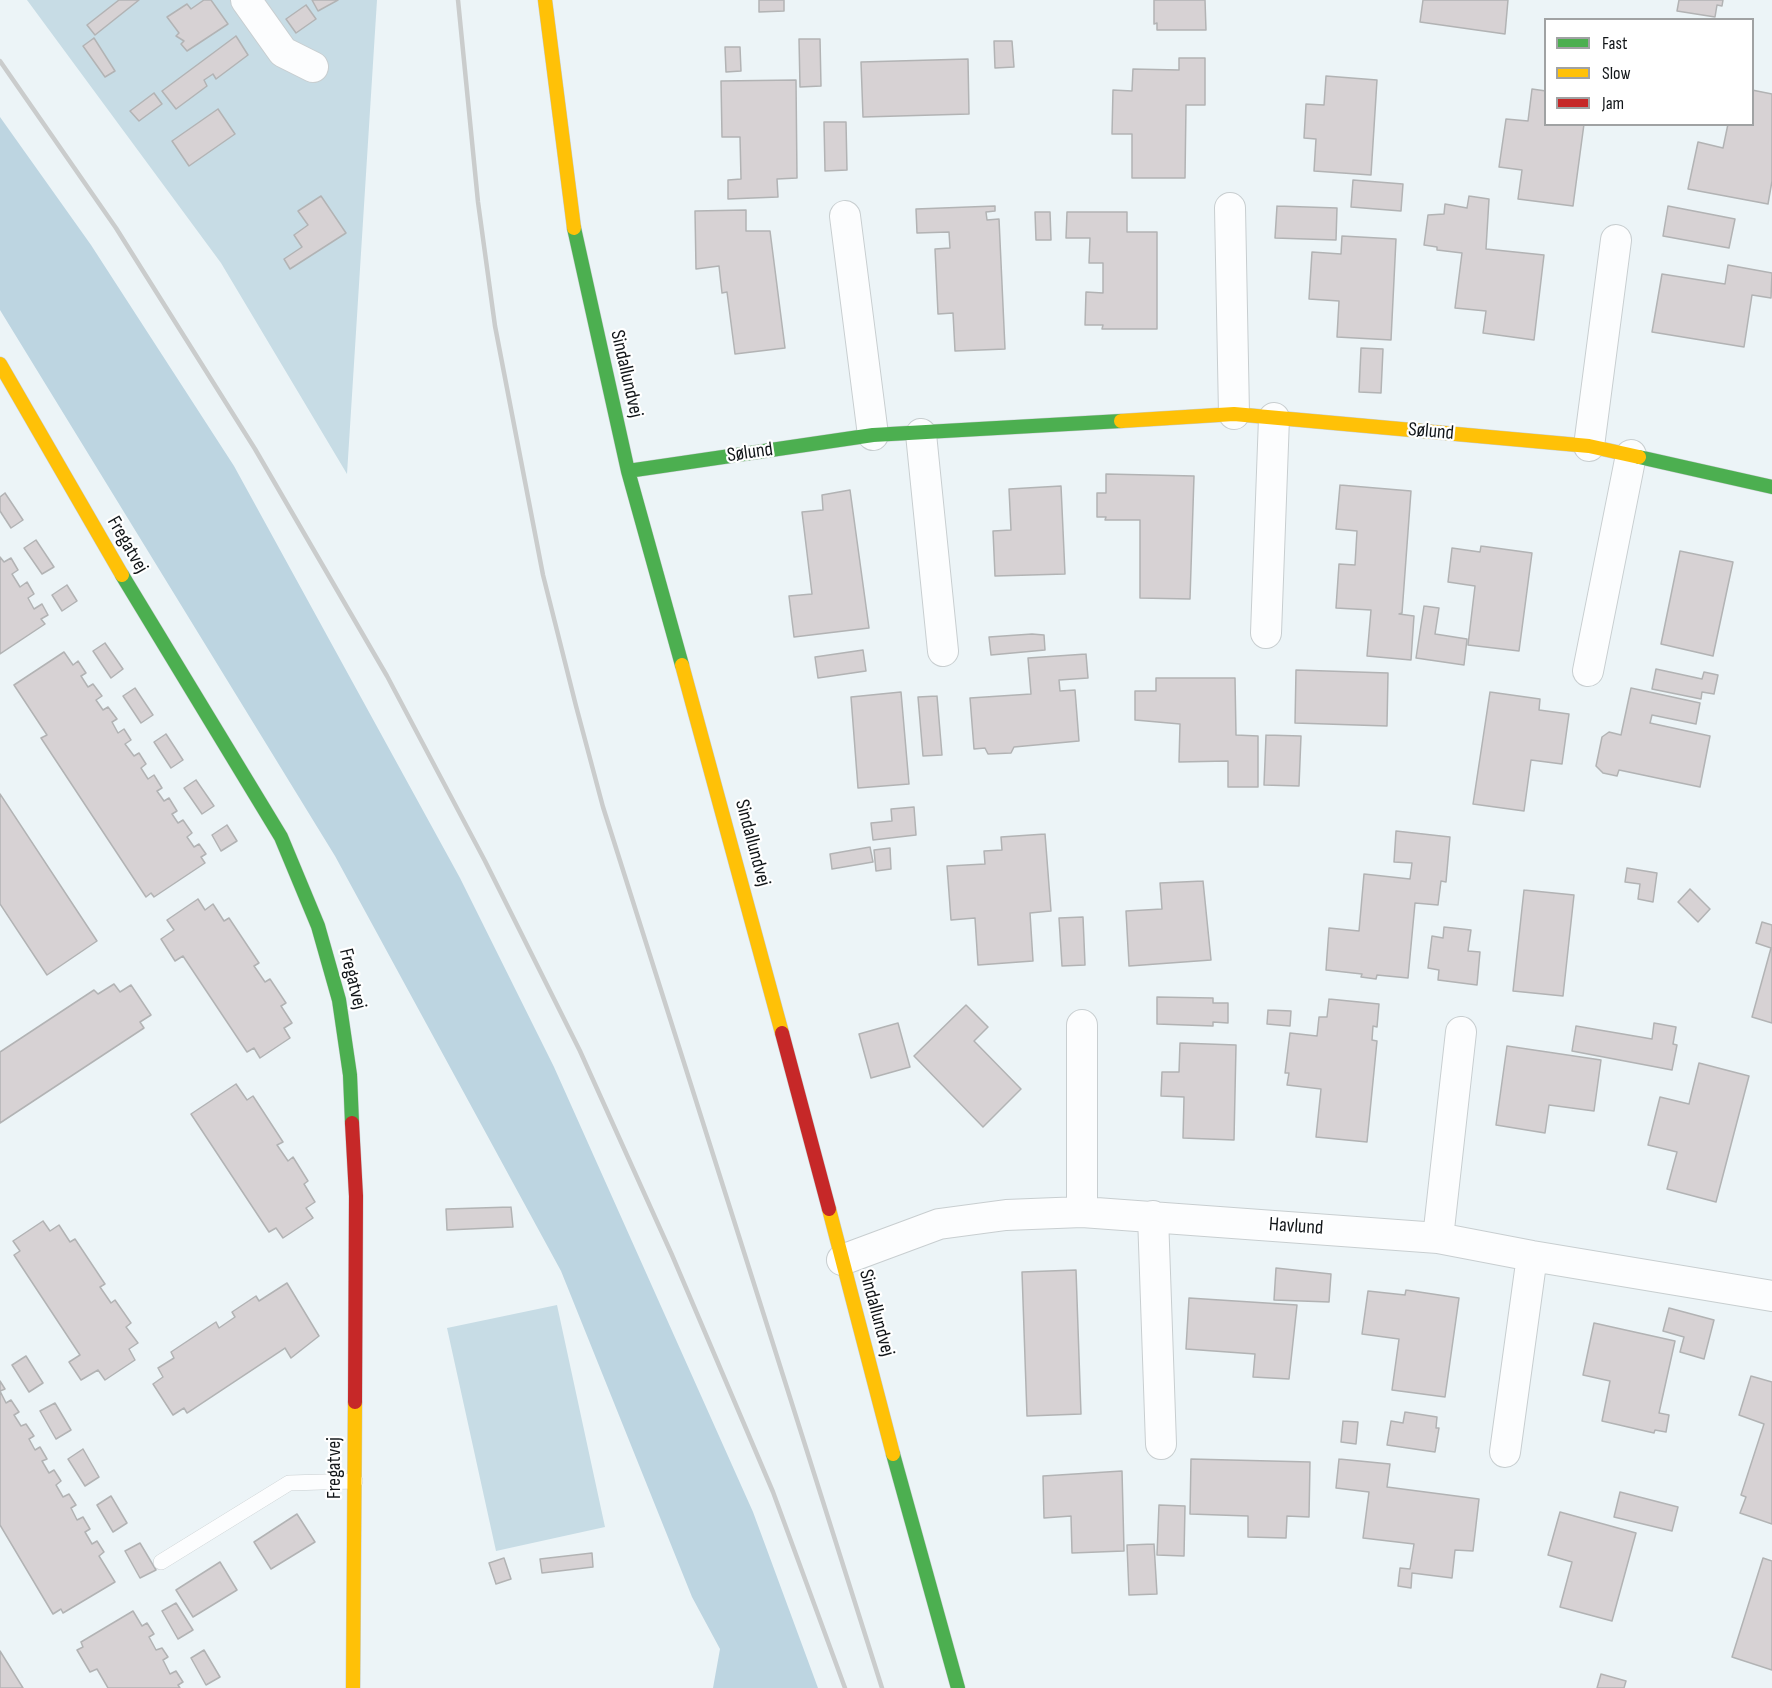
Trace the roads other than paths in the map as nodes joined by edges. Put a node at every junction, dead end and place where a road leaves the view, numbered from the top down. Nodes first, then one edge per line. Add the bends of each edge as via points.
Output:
1 (246, 0) edge
2 (545, 0) edge
3 (313, 67) dead end
4 (1230, 208) dead end
5 (845, 216) dead end
6 (1616, 240) dead end
7 (0, 364) edge
8 (1234, 414) junction
9 (1274, 418) junction
10 (921, 434) junction
11 (873, 435) junction
12 (1588, 446) junction
13 (1631, 455) junction
14 (628, 471) junction
15 (1772, 487) edge
16 (1266, 633) dead end
17 (943, 651) dead end
18 (1588, 671) dead end
19 (1082, 1024) dead end
20 (1461, 1032) dead end
21 (1082, 1212) junction
22 (1153, 1216) junction
23 (1438, 1238) junction
24 (1532, 1256) junction
25 (842, 1260) junction
26 (1771, 1293) edge
27 (1161, 1444) dead end
28 (1506, 1452) dead end
29 (355, 1482) junction
30 (161, 1562) dead end
31 (353, 1688) edge
32 (958, 1688) edge

1 - 3 street via 283,52
2 - 14 street, Sindallundvej via 575,238
4 - 8 street
5 - 11 street
6 - 12 street
7 - 29 street, Fregatvej via 281,837 318,926 339,1000 350,1075 356,1196
8 - 9 street, Sølund
8 - 10 street, Sølund
9 - 12 street, Sølund
9 - 16 street
10 - 11 street, Sølund
10 - 17 street
11 - 14 street, Sølund
12 - 13 street, Sølund
13 - 15 street, Sølund
13 - 18 street
14 - 25 street, Sindallundvej via 733,846
19 - 21 street
20 - 23 street
21 - 22 street, Havlund
21 - 25 street, Havlund via 1006,1215 939,1224
22 - 23 street, Havlund
22 - 27 street
23 - 24 street, Havlund
24 - 26 street, Havlund
24 - 28 street
25 - 32 street, Sindallundvej
29 - 30 lane via 289,1483
29 - 31 street, Fregatvej

